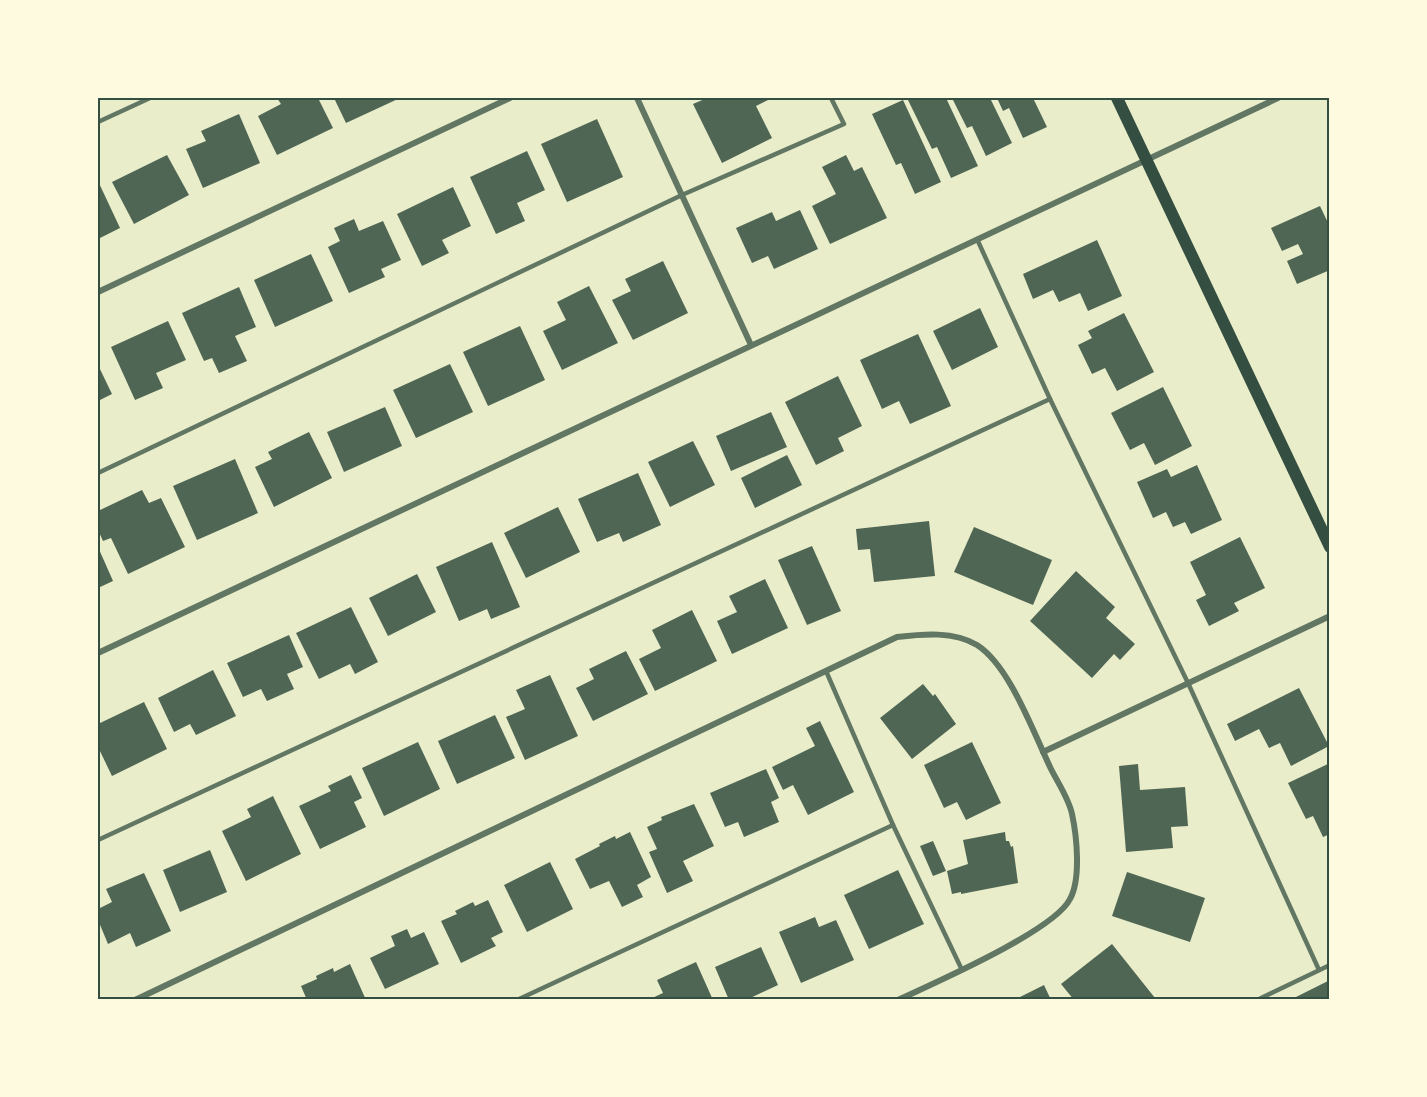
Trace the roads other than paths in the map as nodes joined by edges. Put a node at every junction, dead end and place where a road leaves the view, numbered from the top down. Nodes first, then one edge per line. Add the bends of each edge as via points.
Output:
1 (150, 98) edge
2 (510, 98) edge
3 (637, 98) edge
4 (831, 98) edge
5 (1117, 98) edge
6 (1278, 98) edge
7 (98, 122) edge
8 (1146, 159) junction
9 (682, 195) junction
10 (977, 239) junction
11 (98, 292) edge
12 (751, 345) junction
13 (1050, 399) junction
14 (98, 473) edge
15 (1329, 547) edge
16 (1329, 616) edge
17 (98, 653) edge
18 (826, 671) junction
19 (1188, 683) junction
20 (1043, 752) junction
21 (893, 825) junction
22 (98, 840) edge
23 (1329, 965) edge
24 (962, 970) junction
25 (1319, 970) junction
26 (135, 999) edge
27 (517, 999) edge
28 (898, 999) edge
29 (1257, 999) edge

1 - 7 lane
2 - 11 street
3 - 9 street
4 - 9 lane via 844,124
5 - 8 main road
6 - 8 street
8 - 10 street
8 - 15 main road
9 - 12 street
9 - 14 lane
10 - 12 street
10 - 13 lane
12 - 17 street
13 - 19 lane
13 - 22 lane
16 - 19 street
18 - 20 street via 897,637 933,633 977,645 994,660 1010,683
18 - 21 lane
18 - 26 street
19 - 20 street
19 - 25 lane
20 - 24 street via 1072,812 1078,867 1071,899 1059,913
21 - 24 lane
21 - 27 lane
23 - 25 lane
24 - 28 street
25 - 29 lane

